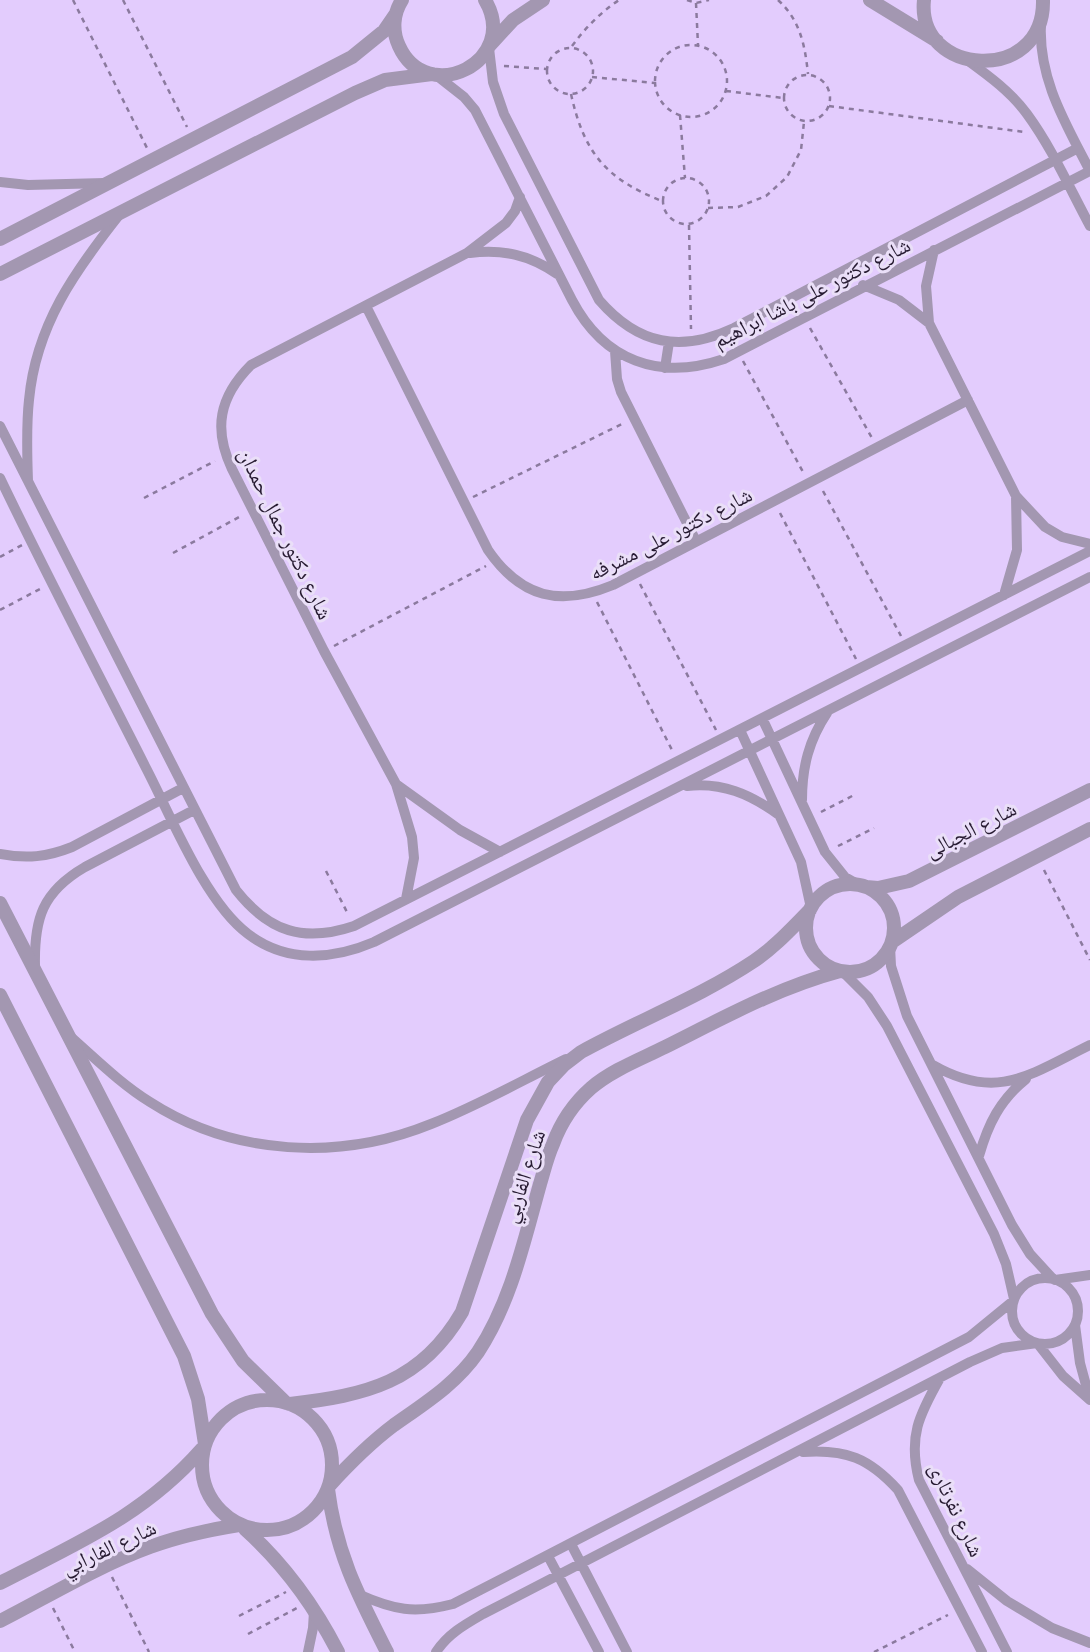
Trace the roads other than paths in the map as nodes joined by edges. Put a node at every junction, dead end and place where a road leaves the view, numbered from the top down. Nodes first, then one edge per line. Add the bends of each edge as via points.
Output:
1 (402, 0) edge
2 (485, 0) edge
3 (543, 0) edge
4 (870, 0) edge
5 (924, 0) edge
6 (1044, 1) edge
7 (396, 15) junction
8 (1041, 19) junction
9 (938, 42) junction
10 (489, 47) junction
11 (967, 60) junction
12 (434, 75) junction
13 (1078, 148) junction
14 (1055, 160) junction
15 (1090, 171) edge
16 (0, 182) edge
17 (107, 183) junction
18 (1067, 183) junction
19 (520, 197) junction
20 (121, 213) junction
21 (1090, 226) edge
22 (0, 239) edge
23 (934, 250) junction
24 (467, 253) junction
25 (0, 274) edge
26 (561, 276) junction
27 (863, 285) junction
28 (366, 306) junction
29 (929, 323) junction
30 (669, 342) junction
31 (615, 351) junction
32 (665, 368) junction
33 (968, 400) junction
34 (0, 426) edge
35 (0, 478) edge
36 (27, 484) junction
37 (1016, 496) junction
38 (696, 541) junction
39 (1090, 544) edge
40 (1090, 551) edge
41 (1090, 577) edge
42 (1004, 595) junction
43 (829, 710) junction
44 (762, 718) junction
45 (740, 730) junction
46 (772, 739) junction
47 (750, 750) junction
48 (396, 784) junction
49 (677, 787) junction
50 (183, 788) junction
51 (1090, 790) edge
52 (162, 799) junction
53 (803, 806) junction
54 (194, 810) junction
55 (781, 817) junction
56 (173, 821) junction
57 (1090, 829) edge
58 (500, 852) junction
59 (0, 854) edge
60 (863, 886) junction
61 (406, 899) junction
62 (0, 902) edge
63 (811, 909) junction
64 (359, 924) junction
65 (374, 942) junction
66 (891, 944) junction
67 (35, 969) junction
68 (841, 971) junction
69 (0, 995) edge
70 (69, 1035) junction
71 (1090, 1045) edge
72 (581, 1052) junction
73 (933, 1065) junction
74 (1031, 1074) junction
75 (979, 1156) junction
76 (1090, 1275) edge
77 (1054, 1280) junction
78 (1014, 1300) junction
79 (1090, 1308) edge
80 (1076, 1324) junction
81 (1038, 1343) junction
82 (940, 1378) junction
83 (1090, 1400) edge
84 (288, 1404) junction
85 (204, 1446) junction
86 (797, 1452) junction
87 (328, 1487) junction
88 (240, 1525) junction
89 (572, 1544) junction
90 (548, 1556) junction
91 (582, 1563) junction
92 (962, 1565) junction
93 (558, 1575) junction
94 (0, 1583) edge
95 (358, 1594) junction
96 (312, 1605) junction
97 (0, 1621) edge
98 (1090, 1643) edge
99 (308, 1652) edge
100 (338, 1652) edge
101 (387, 1652) edge
102 (436, 1652) edge
103 (599, 1652) edge
104 (627, 1652) edge
105 (982, 1652) edge
106 (1006, 1652) edge

1 - 7 street
2 - 10 street via 493,20
3 - 10 street via 513,20
4 - 9 street
5 - 9 street via 928,25
6 - 8 street
7 - 12 street via 394,28 401,52 409,62
7 - 17 street via 352,57
8 - 11 street via 1033,36 1004,59
8 - 13 street via 1042,64 1048,85
9 - 11 street
10 - 12 street via 461,73
10 - 30 street, شارع دكتور على باشا ابراهيم via 497,98 599,300 630,329
11 - 14 street via 1026,112
12 - 19 street, شارع دكتور على باشا ابراهيم via 475,110
12 - 20 street via 400,77 362,89
13 - 14 street, شارع دكتور على باشا ابراهيم
13 - 15 street
14 - 18 street
14 - 30 street, شارع دكتور على باشا ابراهيم via 713,338
15 - 18 street, شارع دكتور على باشا ابراهيم
16 - 17 street
17 - 22 street
18 - 21 street
18 - 23 street, شارع دكتور على باشا ابراهيم
19 - 24 street, شارع دكتور جمال حمدان via 506,223
19 - 26 street, شارع دكتور على باشا ابراهيم
20 - 25 street
20 - 36 street via 62,293 47,327 29,399
23 - 27 street, شارع دكتور على باشا ابراهيم
23 - 29 street via 926,286
24 - 26 street, شارع دكتور جمال حمدان via 507,252
24 - 28 street, شارع دكتور جمال حمدان
26 - 31 street, شارع دكتور على باشا ابراهيم via 580,315
27 - 29 street via 899,300
27 - 32 street, شارع دكتور على باشا ابراهيم via 738,352 705,365
28 - 38 street, شارع دكتور على مشرفه via 495,561 518,583 547,596 577,597
28 - 48 street, شارع دكتور جمال حمدان via 251,365 226,398 221,439 225,456
29 - 33 street
30 - 32 street
31 - 32 street, شارع دكتور على باشا ابراهيم
31 - 38 street via 617,379
33 - 37 street
33 - 38 street, شارع دكتور على مشرفه
34 - 36 street
35 - 52 street
36 - 50 street
37 - 39 street via 1045,527
37 - 42 street via 1017,550
40 - 42 street
41 - 43 street
42 - 44 street
43 - 46 street
43 - 53 street via 804,765
44 - 45 street
44 - 46 street
45 - 47 street
45 - 58 street
46 - 47 street
46 - 53 street
47 - 49 street
47 - 55 street
48 - 58 street, شارع دكتور جمال حمدان
48 - 61 street, شارع دكتور جمال حمدان via 414,858
49 - 55 street via 722,786 743,793
49 - 65 street
50 - 52 street
50 - 54 street
51 - 60 street, شارع الجبالى via 909,881 878,888
52 - 56 street
52 - 59 street via 55,854
53 - 60 street via 825,852 845,877
54 - 56 street
54 - 64 street via 236,890 271,924 312,935
55 - 63 street via 801,862
56 - 65 street via 219,904 250,935 279,950 311,956 332,956
56 - 67 street via 85,867 54,890 37,923
57 - 66 street via 950,902
58 - 61 street
60 - 63 street via 838,886 818,898
60 - 66 street via 883,899 889,909
61 - 64 street
62 - 67 street
63 - 68 street via 807,935 811,948 818,958
63 - 72 street, شارع الفاربي via 782,939 737,971
64 - 65 street
66 - 68 street via 866,970
66 - 73 street via 891,966 901,999
67 - 70 street
68 - 78 street via 868,997 887,1026 994,1234
68 - 87 street, شارع الفاربي via 741,1008 613,1074 575,1104 551,1147 513,1275 476,1355 458,1377 377,1438
69 - 85 street via 184,1356 198,1399
70 - 72 street via 121,1082 183,1120 229,1137 289,1148 362,1145 430,1125
70 - 84 street via 222,1331 243,1361
71 - 74 street
72 - 84 street, شارع الفاربي via 548,1082 527,1119 470,1290 450,1333 435,1351 396,1379 346,1395
73 - 74 street via 981,1083 1012,1081
73 - 75 street
74 - 75 street via 997,1110
75 - 77 street via 1020,1240
76 - 77 street
77 - 78 street via 1034,1280
77 - 80 street via 1075,1297
78 - 81 street via 1016,1328
78 - 89 street via 969,1337
79 - 80 street
80 - 81 street via 1056,1342
80 - 83 street
81 - 82 street via 986,1354
81 - 83 street via 1063,1376
82 - 86 street
82 - 92 street, شارع نفرتارى via 918,1423 915,1461 919,1480
84 - 85 street via 270,1400 237,1407 218,1422
84 - 87 street via 305,1412 326,1437 332,1470
85 - 88 street via 201,1463 207,1493 226,1517
85 - 94 street, شارع الفارابي via 168,1485 127,1516
86 - 91 street
86 - 105 street, شارع نفرتارى via 829,1450 849,1455 868,1463 898,1490
87 - 88 street via 308,1517 292,1525 267,1530
87 - 95 street via 338,1543
88 - 96 street via 271,1554
88 - 97 street, شارع الفارابي via 150,1547
89 - 90 street
89 - 91 street
90 - 93 street
90 - 95 street via 453,1604 431,1610 387,1607
91 - 93 street
91 - 104 street
92 - 98 street via 1007,1601 1052,1628
92 - 106 street, شارع نفرتارى
93 - 102 street via 459,1628
93 - 103 street
95 - 101 street
96 - 99 street
96 - 100 street

